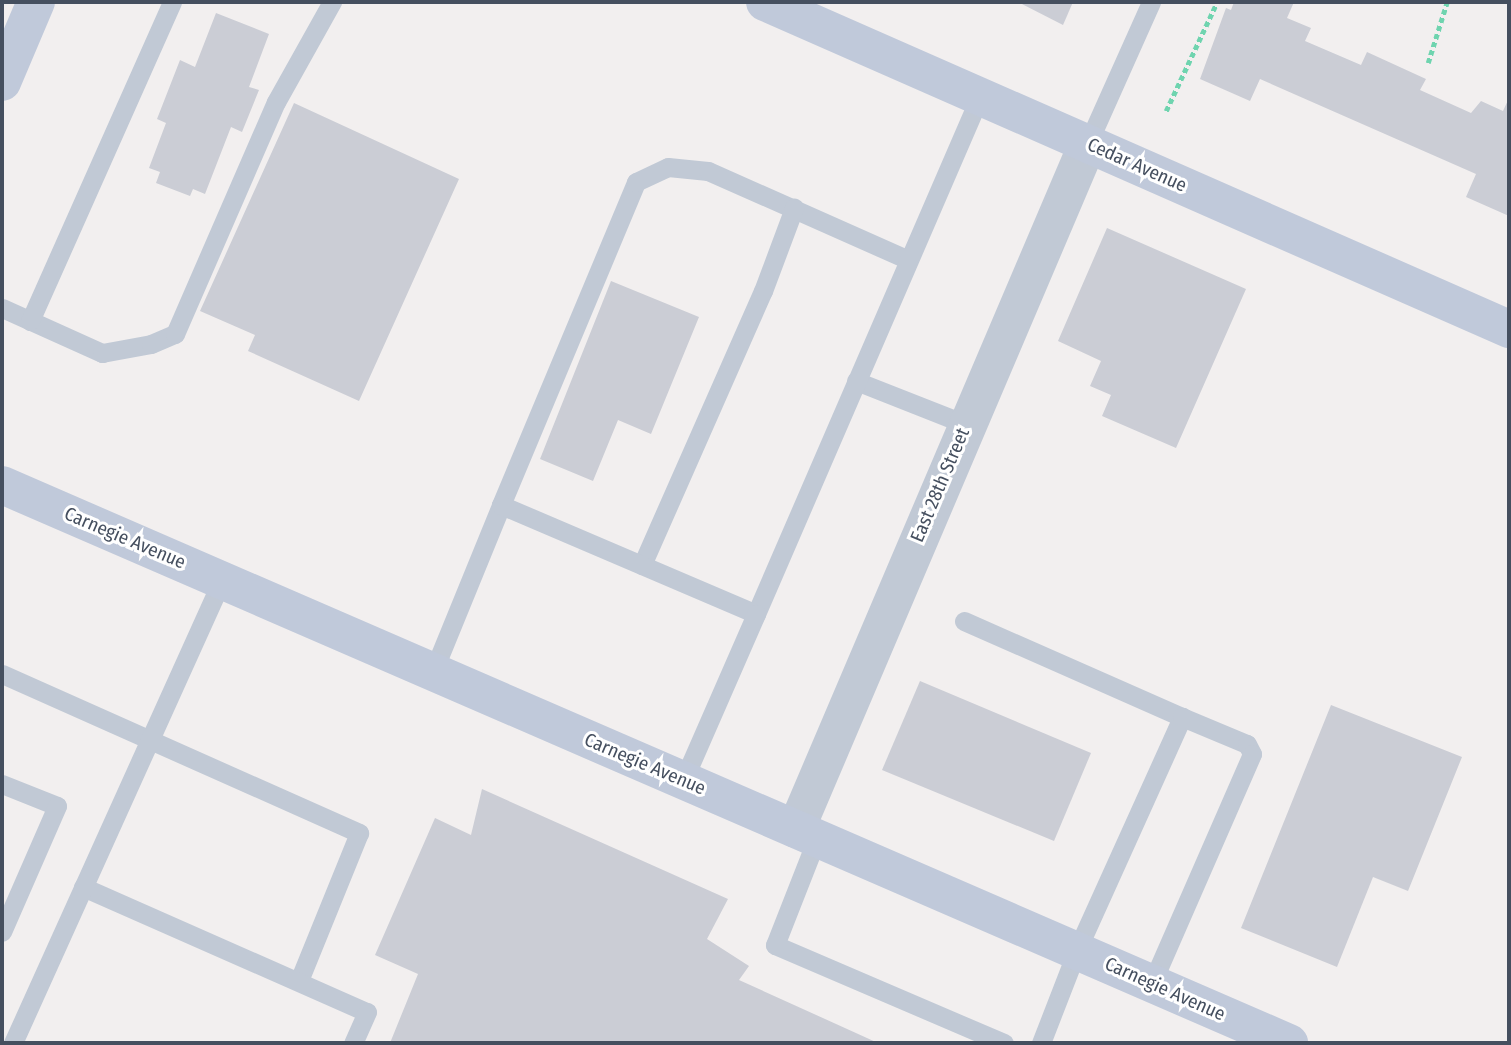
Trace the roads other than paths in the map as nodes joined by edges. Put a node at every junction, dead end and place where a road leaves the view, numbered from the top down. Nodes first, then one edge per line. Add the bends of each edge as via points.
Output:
1 (36, 2) edge
2 (172, 2) edge
3 (332, 2) edge
4 (765, 2) edge
5 (1151, 2) edge
6 (2, 82) edge
7 (980, 96) junction
8 (1088, 143) junction
9 (794, 208) junction
10 (907, 259) junction
11 (2, 308) edge
12 (30, 321) junction
13 (1508, 327) edge
14 (856, 381) junction
15 (965, 424) junction
16 (2, 485) edge
17 (501, 505) junction
18 (642, 565) junction
19 (222, 580) junction
20 (756, 614) junction
21 (964, 621) dead end
22 (433, 673) junction
23 (2, 674) edge
24 (1182, 717) junction
25 (149, 741) junction
26 (684, 781) junction
27 (2, 784) edge
28 (807, 833) junction
29 (83, 887) junction
30 (2, 932) edge
31 (1077, 950) junction
32 (299, 981) junction
33 (1152, 983) junction
34 (13, 1043) edge
35 (353, 1043) edge
36 (1004, 1043) edge
37 (1041, 1043) edge
38 (1289, 1043) edge

1 - 6 main road
2 - 12 lane
3 - 12 lane via 276,102 175,334 151,344 102,353
4 - 7 main road, Cedar Avenue
5 - 8 lane
7 - 8 main road, Cedar Avenue
7 - 10 lane
8 - 13 main road, Cedar Avenue
8 - 15 street, East 28th Street
9 - 10 lane
9 - 17 lane via 708,171 668,167 636,182
9 - 18 lane via 763,291
10 - 14 lane
11 - 12 lane
14 - 15 lane
14 - 20 lane
15 - 28 street, East 28th Street
16 - 19 main road, Carnegie Avenue
17 - 18 lane
17 - 22 lane
18 - 20 lane
19 - 22 main road, Carnegie Avenue
19 - 25 lane
20 - 26 lane
21 - 24 lane
22 - 26 main road, Carnegie Avenue
23 - 25 lane
24 - 31 lane
24 - 33 lane via 1247,744 1252,754
25 - 29 lane
25 - 32 lane via 359,833
26 - 28 main road, Carnegie Avenue
27 - 30 lane via 57,806
28 - 31 main road, Carnegie Avenue
28 - 36 lane via 775,944
29 - 32 lane
29 - 34 lane
31 - 33 main road, Carnegie Avenue
31 - 37 lane
32 - 35 lane via 367,1012
33 - 38 main road, Carnegie Avenue

